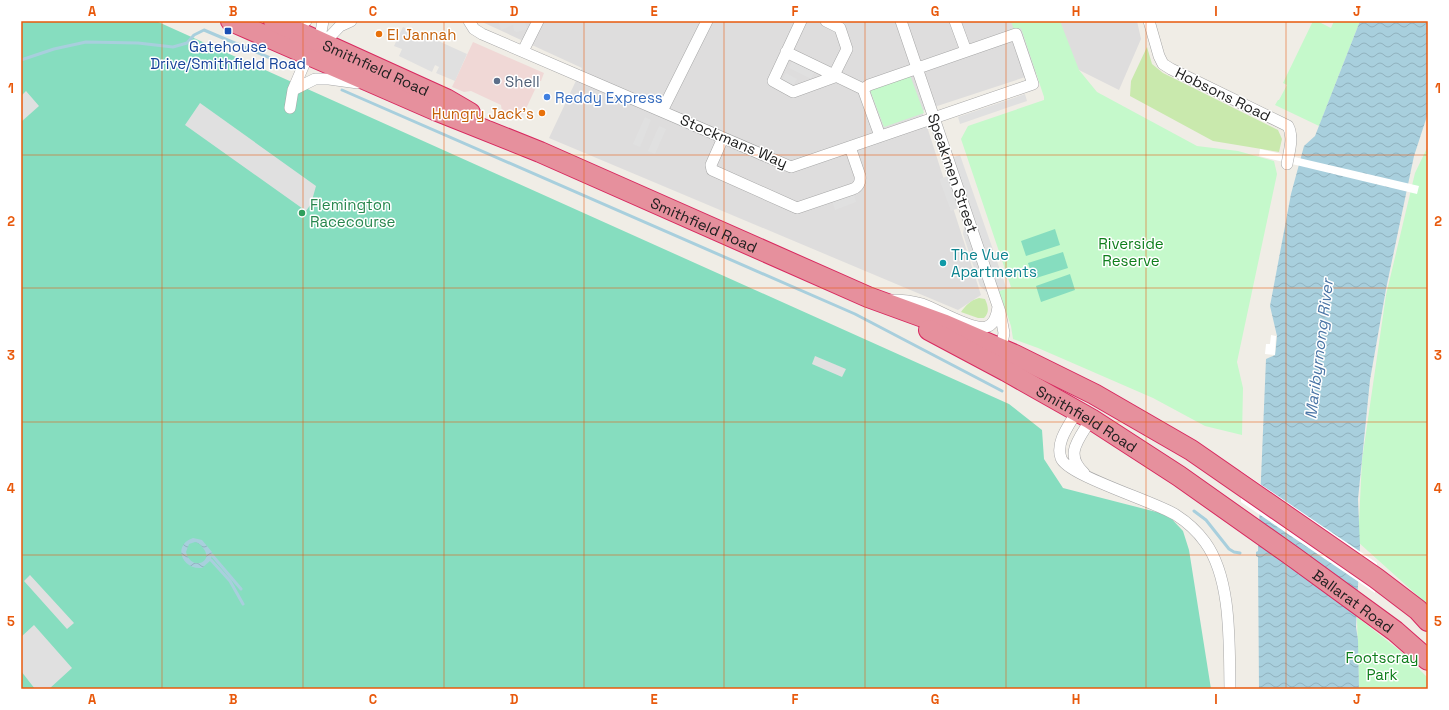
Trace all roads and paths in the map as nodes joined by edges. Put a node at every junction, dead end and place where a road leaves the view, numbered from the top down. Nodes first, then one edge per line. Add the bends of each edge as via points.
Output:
1 (231, 21) edge
2 (306, 21) edge
3 (323, 21) edge
4 (351, 21) edge
5 (468, 21) edge
6 (538, 21) edge
7 (707, 21) edge
8 (801, 21) edge
9 (826, 21) edge
10 (902, 21) edge
11 (955, 21) edge
12 (1149, 21) edge
13 (279, 23) edge
14 (316, 49) junction
15 (523, 51) junction
16 (966, 51) junction
17 (786, 52) junction
18 (917, 68) junction
19 (835, 76) junction
20 (378, 86) junction
21 (863, 89) junction
22 (293, 90) junction
23 (290, 108) dead end
24 (662, 111) junction
25 (934, 118) junction
26 (880, 136) junction
27 (723, 138) junction
28 (850, 147) junction
29 (540, 152) junction
30 (1287, 164) dead end
31 (870, 298) junction
32 (998, 306) junction
33 (998, 357) junction
34 (1094, 394) junction
35 (1084, 415) junction
36 (1096, 480) junction
37 (1307, 530) joint
38 (1295, 558) joint
39 (1428, 621) edge
40 (1428, 660) edge
41 (1230, 689) edge

1 - 14 highway, Smithfield Road
2 - 13 street
3 - 14 street
4 - 14 street via 340,26
5 - 15 street, Stockmans Way via 480,33
6 - 15 street
7 - 24 street
8 - 17 street
9 - 19 street via 840,28 847,49
10 - 18 street, Speakmen Street
11 - 16 street
12 - 30 street, Hobsons Road via 1158,56 1163,64 1288,126 1291,138
13 - 14 highway, Smithfield Road
14 - 20 highway, Smithfield Road via 331,65
14 - 22 street
14 - 29 highway, Smithfield Road via 446,100
15 - 24 street, Stockmans Way
16 - 18 street
16 - 25 street, Stockmans Way via 1016,34 1033,84
17 - 19 street
17 - 19 street via 773,81 793,92
18 - 21 street
18 - 25 street, Speakmen Street
19 - 21 street
20 - 22 street via 320,79
20 - 29 highway, Smithfield Road
21 - 26 street
22 - 23 street
24 - 27 street, Stockmans Way
25 - 26 street, Stockmans Way
25 - 32 street, Speakmen Street
26 - 28 street, Stockmans Way
27 - 28 street, Stockmans Way via 791,167
27 - 28 street via 711,165 712,171 797,208 857,186 860,176
29 - 31 highway, Smithfield Road
31 - 32 street via 912,301 980,328 987,327 993,322
31 - 33 highway, Smithfield Road
32 - 33 street, Speakmen Street via 1004,333
33 - 34 highway, Smithfield Road
33 - 35 highway, Smithfield Road
34 - 35 highway
34 - 37 highway, Smithfield Road via 1191,450
35 - 36 street via 1073,457 1082,471
35 - 36 street via 1060,443 1060,457 1067,466
35 - 38 highway, Smithfield Road via 1179,476
36 - 41 street via 1176,515 1195,530 1210,550 1218,567 1226,604
37 - 39 highway, Ballarat Road via 1376,578 1418,610
38 - 40 highway, Ballarat Road via 1375,616

